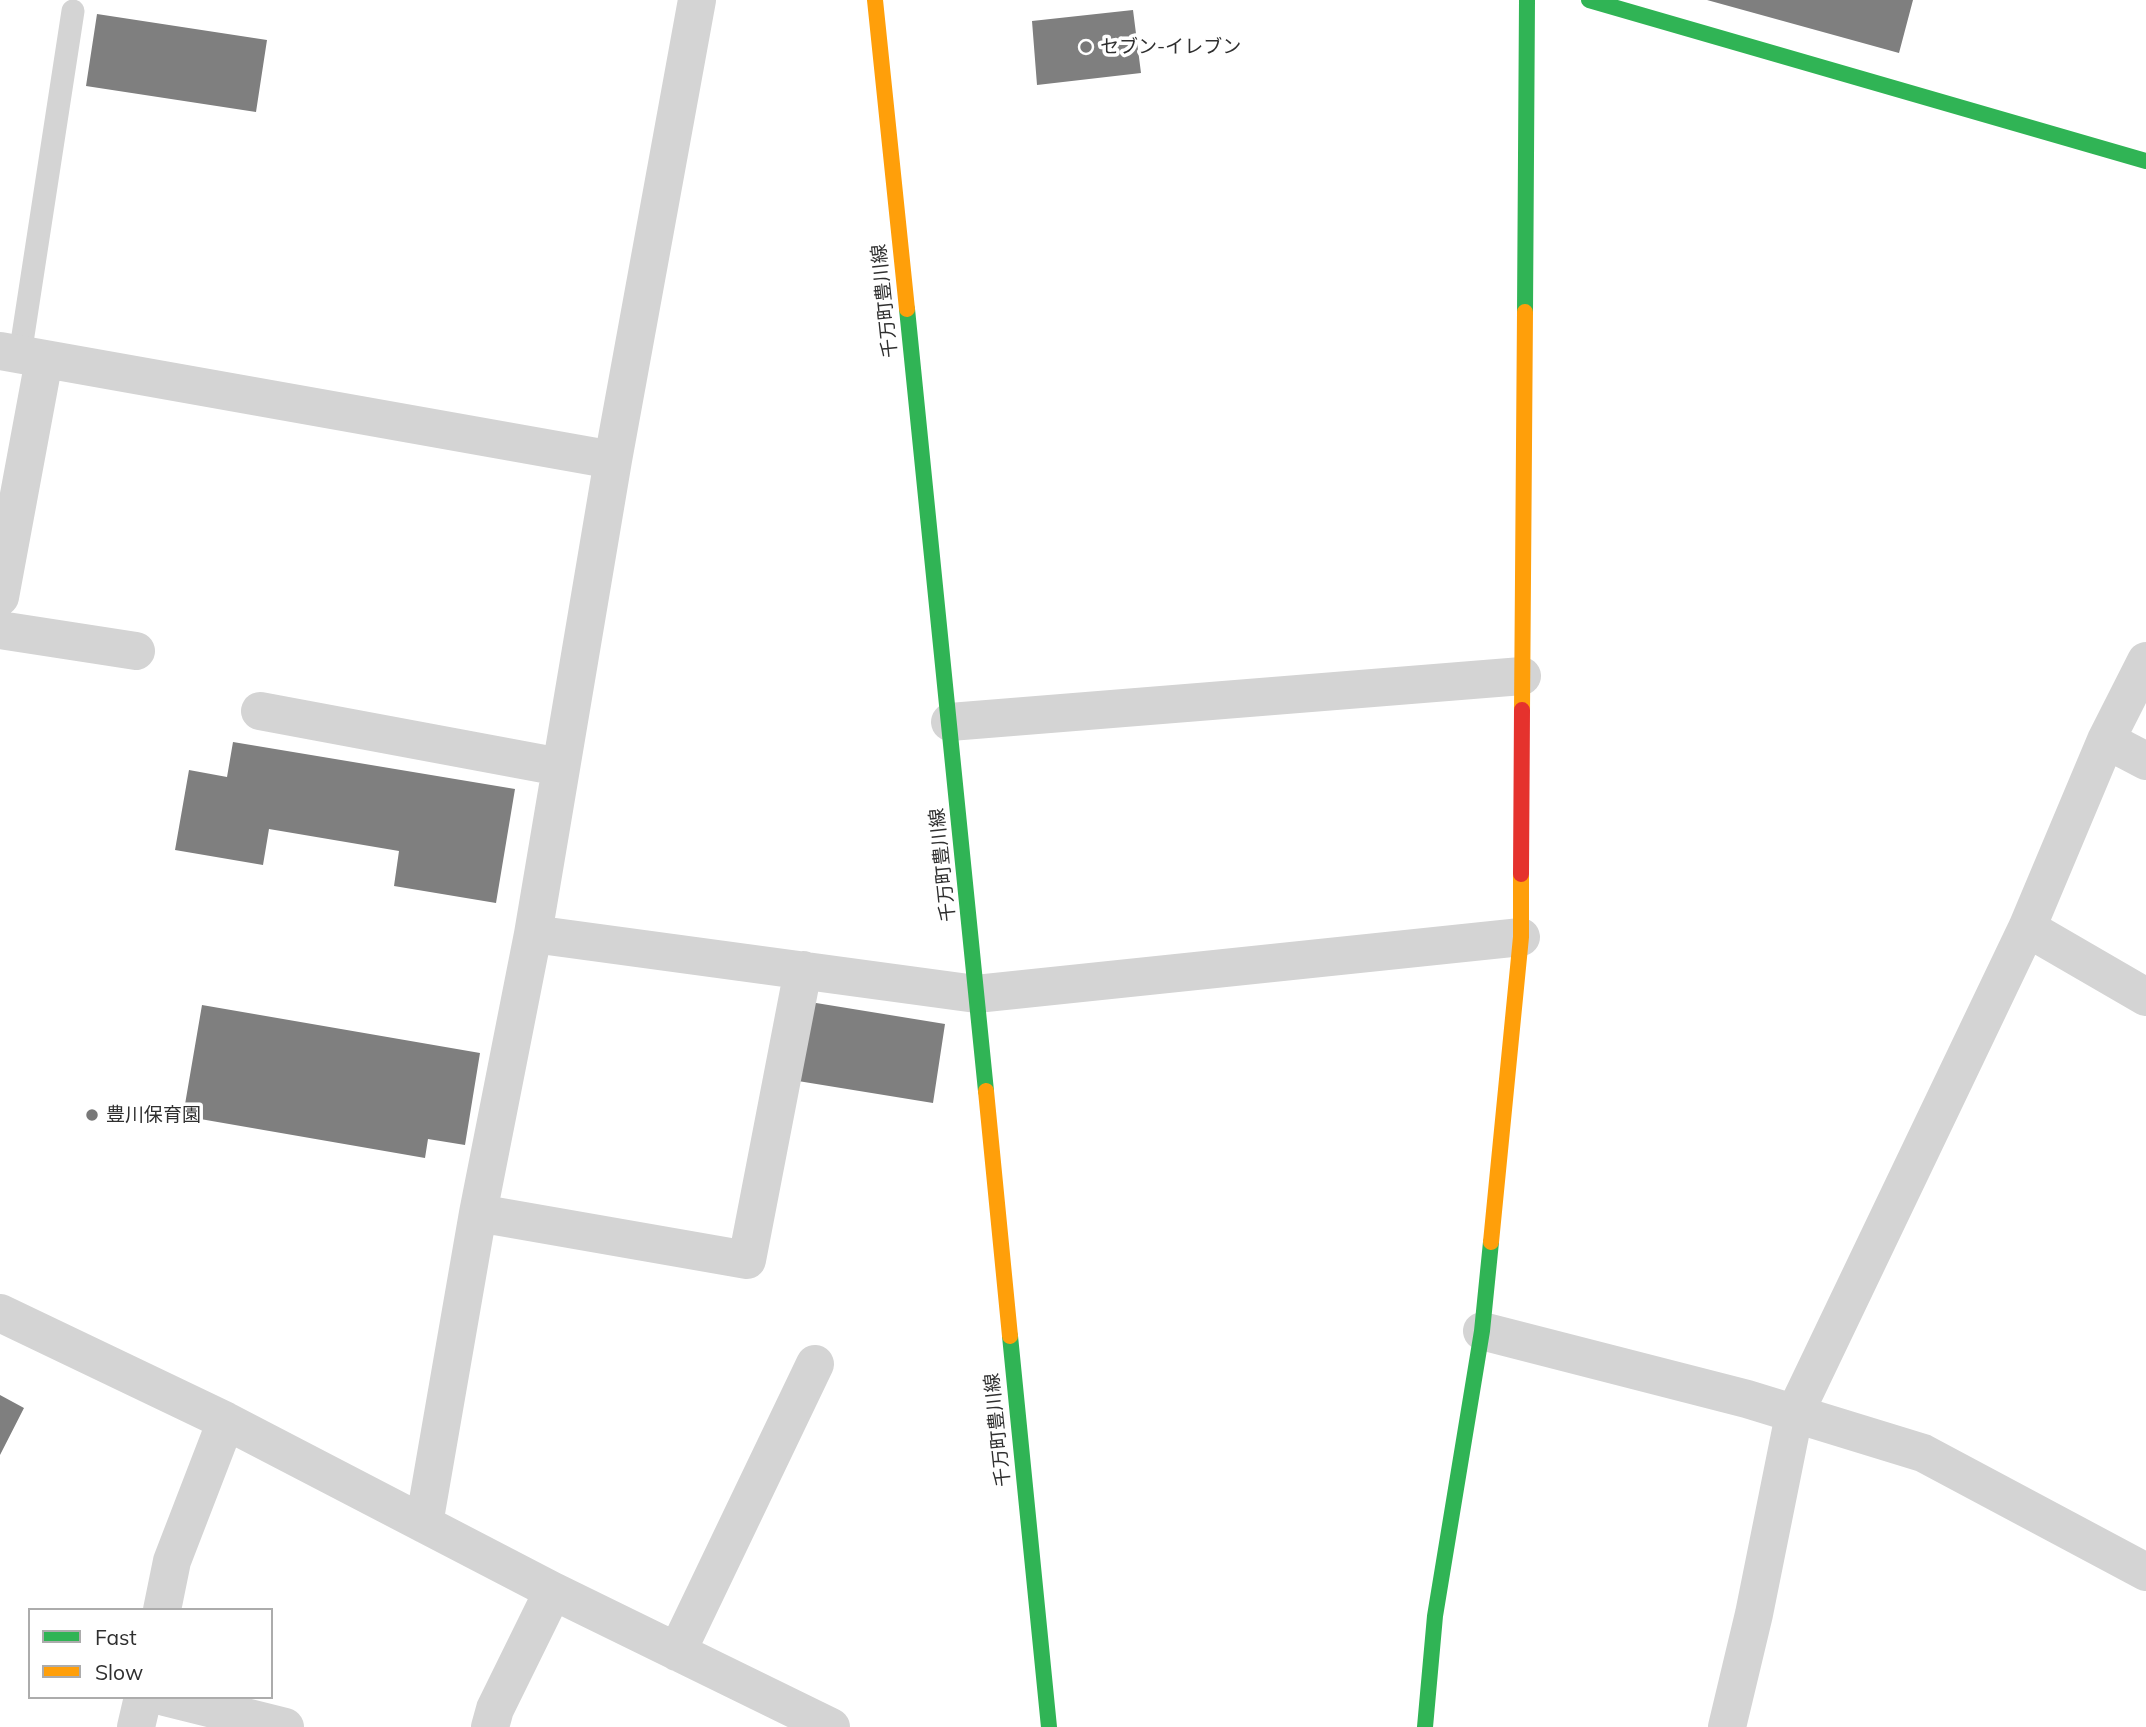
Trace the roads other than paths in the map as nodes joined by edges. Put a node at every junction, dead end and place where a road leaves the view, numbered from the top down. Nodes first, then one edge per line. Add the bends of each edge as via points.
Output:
1 (697, 0) edge
2 (875, 0) edge
3 (1527, 0) edge
4 (1589, 0) edge
5 (73, 11) dead end
6 (2146, 161) edge
7 (21, 355) edge
8 (612, 460) junction
9 (0, 597) edge
10 (0, 630) edge
11 (136, 651) dead end
12 (2146, 661) edge
13 (1522, 676) junction
14 (260, 711) dead end
15 (950, 722) junction
16 (2106, 740) junction
17 (2146, 761) edge
18 (561, 767) junction
19 (2027, 928) junction
20 (533, 934) junction
21 (1521, 937) junction
22 (803, 970) junction
23 (976, 994) junction
24 (2146, 997) edge
25 (478, 1213) junction
26 (0, 1313) edge
27 (1482, 1331) junction
28 (815, 1364) dead end
29 (1794, 1415) junction
30 (226, 1420) junction
31 (425, 1524) junction
32 (2146, 1572) edge
33 (553, 1591) junction
34 (162, 1608) edge
35 (677, 1652) junction
36 (143, 1699) edge
37 (173, 1699) edge
38 (136, 1727) edge
39 (285, 1727) edge
40 (490, 1727) edge
41 (831, 1727) edge
42 (1049, 1727) edge
43 (1425, 1727) edge
44 (1727, 1727) edge

1 - 8 street
2 - 15 street, 千万町豊川線
3 - 13 street
4 - 6 street
5 - 7 lane
7 - 8 street
7 - 9 street
8 - 18 street
10 - 11 street
12 - 16 street
13 - 15 street
13 - 21 street
14 - 18 street
15 - 23 street, 千万町豊川線
16 - 17 street
16 - 19 street
18 - 20 street
19 - 24 street
19 - 29 street
20 - 22 street
20 - 25 street
21 - 23 street
21 - 27 street
22 - 23 street
22 - 25 street via 747,1260
23 - 42 street, 千万町豊川線
25 - 31 street
26 - 30 street
27 - 29 street
27 - 43 street via 1435,1616
28 - 35 street
29 - 32 street via 1923,1453
29 - 44 street
30 - 31 street
30 - 34 street via 172,1561
31 - 33 street
33 - 35 street
33 - 40 street
35 - 41 street
36 - 38 street
37 - 39 street

